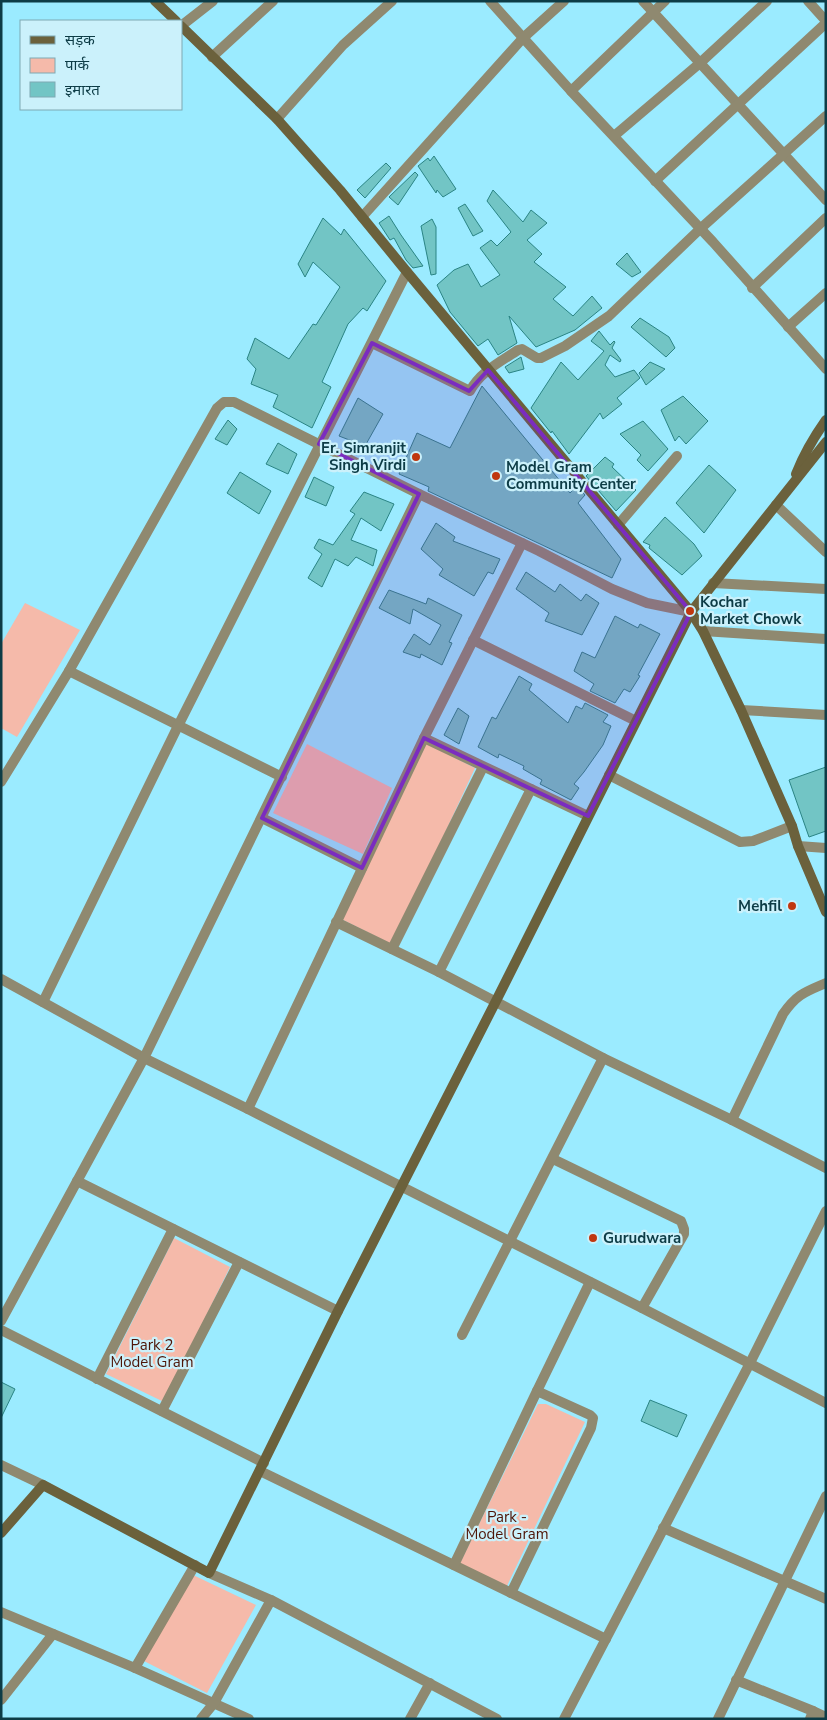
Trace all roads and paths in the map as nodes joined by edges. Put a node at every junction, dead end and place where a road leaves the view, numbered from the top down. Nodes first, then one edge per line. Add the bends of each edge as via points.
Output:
1 (155, 1) edge
2 (214, 1) edge
3 (273, 1) edge
4 (392, 1) edge
5 (490, 1) edge
6 (564, 1) edge
7 (643, 1) edge
8 (665, 1) edge
9 (767, 1) edge
10 (808, 1) edge
11 (653, 12) junction
12 (175, 20) edge
13 (826, 22) edge
14 (182, 25) edge
15 (182, 27) edge
16 (524, 38) junction
17 (212, 57) junction
18 (700, 63) junction
19 (571, 91) junction
20 (738, 104) junction
21 (826, 116) edge
22 (276, 119) junction
23 (614, 136) junction
24 (783, 154) junction
25 (655, 181) junction
26 (826, 200) edge
27 (362, 217) junction
28 (826, 218) edge
29 (700, 229) junction
30 (407, 272) junction
31 (752, 288) junction
32 (826, 293) edge
33 (788, 326) junction
34 (372, 343) junction
35 (826, 369) edge
36 (488, 370) junction
37 (826, 420) edge
38 (826, 442) edge
39 (319, 444) junction
40 (677, 456) dead end
41 (792, 484) junction
42 (418, 494) junction
43 (776, 505) junction
44 (618, 525) junction
45 (522, 543) junction
46 (826, 552) edge
47 (714, 583) junction
48 (826, 589) edge
49 (691, 612) junction
50 (703, 631) junction
51 (826, 639) edge
52 (473, 640) junction
53 (69, 671) junction
54 (741, 710) junction
55 (826, 715) edge
56 (636, 721) junction
57 (178, 726) junction
58 (424, 738) junction
59 (483, 766) junction
60 (609, 775) junction
61 (282, 777) junction
62 (1, 782) edge
63 (531, 789) junction
64 (588, 816) junction
65 (262, 818) junction
66 (792, 826) junction
67 (798, 846) junction
68 (826, 848) edge
69 (362, 868) junction
70 (826, 912) edge
71 (336, 922) junction
72 (392, 949) junction
73 (438, 972) junction
74 (1, 979) edge
75 (826, 983) edge
76 (496, 1001) junction
77 (43, 1002) junction
78 (144, 1058) junction
79 (603, 1058) junction
80 (248, 1108) junction
81 (732, 1120) junction
82 (553, 1158) junction
83 (826, 1168) edge
84 (77, 1181) junction
85 (400, 1187) junction
86 (826, 1211) edge
87 (172, 1229) junction
88 (509, 1242) junction
89 (239, 1262) junction
90 (590, 1282) junction
91 (642, 1308) junction
92 (338, 1311) junction
93 (1, 1321) edge
94 (1, 1330) edge
95 (462, 1335) dead end
96 (750, 1364) junction
97 (97, 1378) junction
98 (538, 1392) junction
99 (826, 1403) edge
100 (162, 1411) junction
101 (1, 1465) edge
102 (262, 1467) junction
103 (43, 1485) junction
104 (826, 1496) edge
105 (663, 1528) junction
106 (1, 1533) edge
107 (195, 1565) junction
108 (454, 1565) junction
109 (209, 1573) junction
110 (783, 1581) junction
111 (511, 1593) junction
112 (826, 1599) edge
113 (271, 1600) junction
114 (1, 1612) edge
115 (53, 1634) junction
116 (606, 1639) junction
117 (135, 1668) junction
118 (736, 1680) junction
119 (430, 1683) junction
120 (1, 1700) edge
121 (214, 1703) junction
122 (812, 1715) edge
123 (826, 1717) edge
124 (201, 1719) edge
125 (249, 1719) edge
126 (410, 1719) edge
127 (497, 1719) edge
128 (564, 1719) edge
129 (718, 1719) edge

1 - 12 street
2 - 14 street
3 - 17 street
4 - 22 street via 343,45
5 - 16 street
6 - 16 street
7 - 11 street
8 - 11 street
9 - 18 street
10 - 13 street
11 - 18 street
11 - 19 street
13 - 20 street
15 - 17 street
16 - 19 street
16 - 27 street
17 - 22 street
18 - 20 street
18 - 23 street
19 - 23 street
20 - 24 street
20 - 25 street
21 - 24 street
22 - 27 street
23 - 25 street
24 - 26 street
24 - 29 street
25 - 29 street
27 - 30 street
28 - 31 street
29 - 31 street
29 - 36 street via 609,316 565,346 542,358 518,350
30 - 34 street
30 - 36 street
31 - 33 street
32 - 33 street
33 - 35 street
34 - 36 street via 470,391
34 - 39 street
36 - 44 street
37 - 41 street via 802,459
38 - 41 street
39 - 42 street
39 - 53 street via 234,402 224,402 216,408
39 - 57 street
40 - 44 street
41 - 43 street
42 - 45 street
42 - 61 street
43 - 46 street
43 - 47 street
44 - 49 street
45 - 49 street via 629,596
45 - 52 street
47 - 48 street
47 - 49 street
49 - 50 street
49 - 56 street
50 - 51 street
50 - 54 street
52 - 56 street
52 - 58 street
53 - 57 street
53 - 62 street
54 - 55 street
54 - 66 street
56 - 60 street
57 - 61 street
57 - 77 street
58 - 59 street
58 - 69 street
59 - 63 street
59 - 72 street
60 - 64 street
60 - 66 street via 740,842 753,841
61 - 65 street
63 - 64 street
63 - 73 street
64 - 76 street
65 - 69 street
65 - 78 street
66 - 67 street
67 - 68 street
67 - 70 street
69 - 71 street
71 - 72 street
71 - 80 street
72 - 73 street
73 - 76 street
74 - 77 street
75 - 81 street via 800,994 783,1014
76 - 79 street
76 - 85 street
77 - 78 street
78 - 80 street
78 - 84 street
79 - 81 street
79 - 82 street
80 - 85 street
81 - 83 street
82 - 88 street
82 - 91 street via 681,1221 684,1234
84 - 87 street
84 - 93 street
85 - 88 street
85 - 92 street
86 - 96 street
87 - 89 street
87 - 97 street
88 - 90 street
88 - 95 street
89 - 92 street
89 - 100 street
90 - 91 street
90 - 98 street
91 - 96 street
92 - 102 street
94 - 97 street
96 - 99 street
96 - 105 street
97 - 100 street
98 - 108 street
98 - 111 street via 590,1415 593,1423
100 - 102 street
101 - 103 street
102 - 108 street
102 - 109 street
103 - 106 street
103 - 107 street
104 - 110 street
105 - 110 street
105 - 116 street
107 - 109 street
107 - 117 street
108 - 111 street
109 - 113 street
110 - 112 street
110 - 118 street
111 - 116 street
113 - 119 street
113 - 121 street
114 - 115 street
115 - 117 street
115 - 120 street
116 - 128 street
117 - 121 street
118 - 122 street
118 - 129 street
119 - 126 street
119 - 127 street
121 - 124 street
121 - 125 street
122 - 123 street

